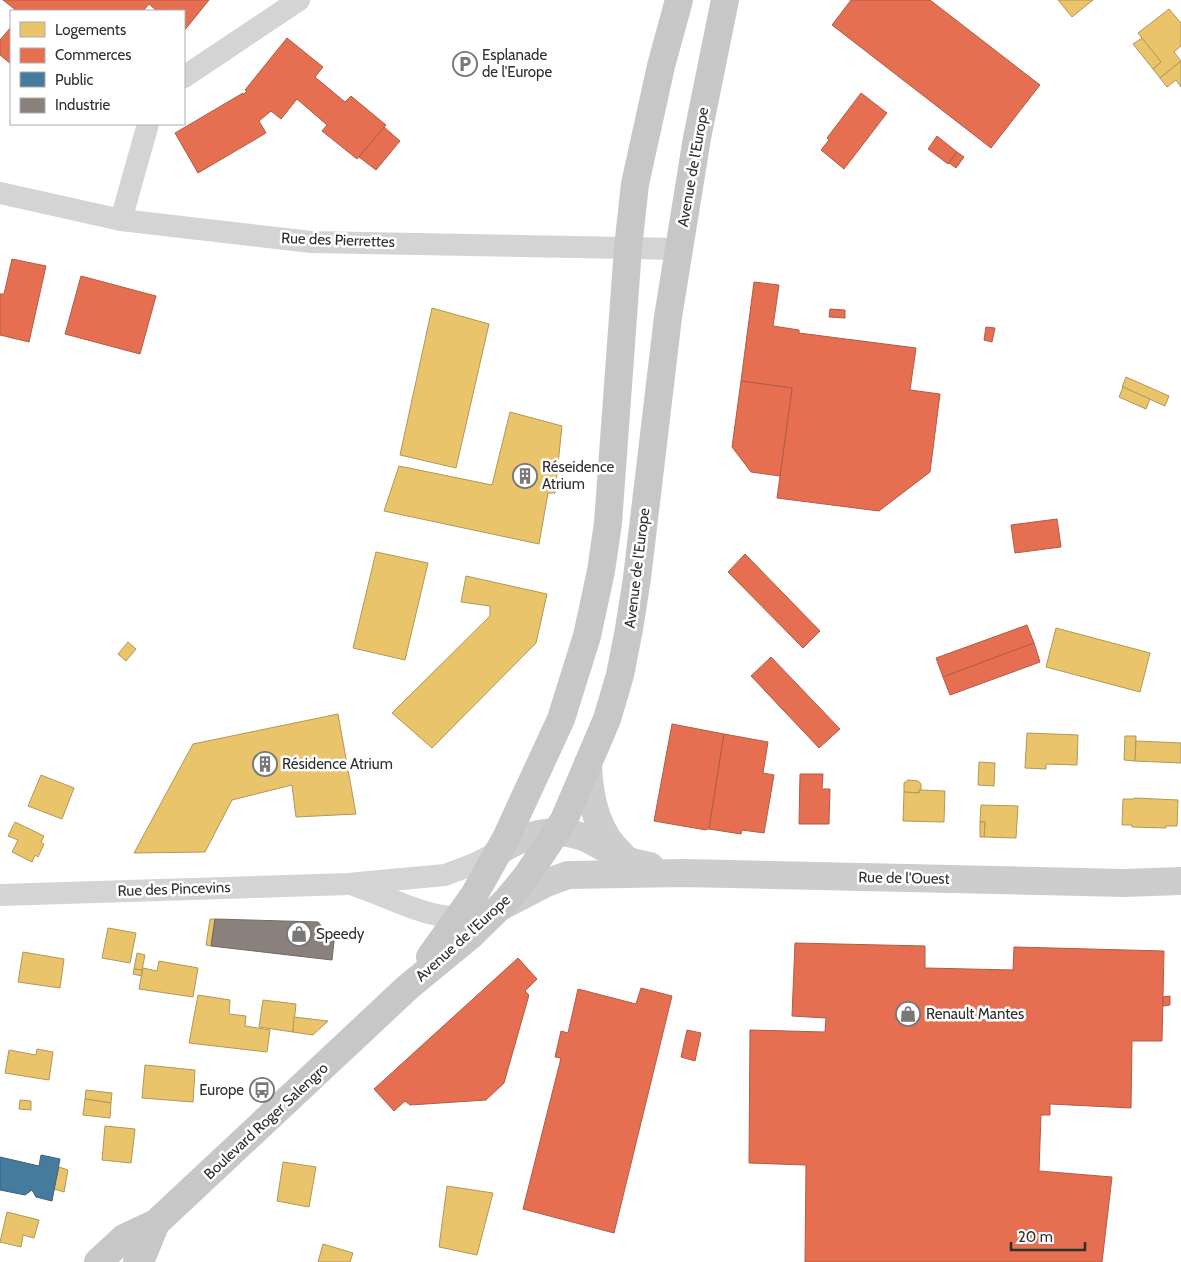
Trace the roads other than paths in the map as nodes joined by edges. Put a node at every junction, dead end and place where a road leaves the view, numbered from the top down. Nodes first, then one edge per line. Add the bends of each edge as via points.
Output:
1 (299, 0) edge
2 (678, 0) edge
3 (725, 0) edge
4 (185, 76) edge
5 (148, 125) edge
6 (0, 193) edge
7 (121, 220) junction
8 (628, 248) junction
9 (680, 250) junction
10 (588, 764) junction
11 (532, 784) junction
12 (546, 839) junction
13 (498, 852) junction
14 (629, 861) junction
15 (683, 873) junction
16 (445, 875) junction
17 (568, 875) junction
18 (1181, 881) edge
19 (1124, 883) junction
20 (348, 884) junction
21 (1181, 888) edge
22 (0, 896) edge
23 (422, 912) junction
24 (478, 912) junction
25 (430, 958) junction
26 (408, 988) junction
27 (156, 1223) junction
28 (98, 1262) edge
29 (137, 1262) edge

1 - 4 street
2 - 8 main road, Avenue de l'Europe via 635,184
3 - 9 main road, Avenue de l'Europe via 697,138
5 - 7 street
6 - 7 street, Rue des Pierrettes
7 - 8 street, Rue des Pierrettes via 312,242
8 - 9 street, Rue des Pierrettes
8 - 11 main road, Avenue de l'Europe via 612,476 601,571 588,636 561,719
9 - 10 main road, Avenue de l'Europe via 668,317 629,629 607,719
10 - 12 main road, Avenue de l'Europe via 567,813
10 - 14 main road via 594,808 607,838
11 - 12 main road via 533,821
11 - 13 main road, Avenue de l'Europe
12 - 13 main road via 523,838
12 - 14 main road via 582,837
12 - 17 main road via 552,860
12 - 24 main road, Avenue de l'Europe via 526,877
13 - 16 street, Rue des Pincevins
13 - 24 main road, Avenue de l'Europe
14 - 15 main road
15 - 17 main road
15 - 19 main road, Rue de l'Ouest
16 - 20 street, Rue des Pincevins
16 - 24 street
17 - 24 main road
18 - 19 main road, Rue de l'Ouest
19 - 21 main road, Rue de l'Ouest
20 - 22 street, Rue des Pincevins
20 - 23 street
23 - 24 street
23 - 25 street via 432,930
24 - 25 main road, Avenue de l'Europe
24 - 26 main road, Avenue de l'Europe
25 - 26 main road, Avenue de l'Europe
26 - 27 main road, Boulevard Roger Salengro
27 - 28 main road via 124,1238
27 - 29 main road, Boulevard Roger Salengro

